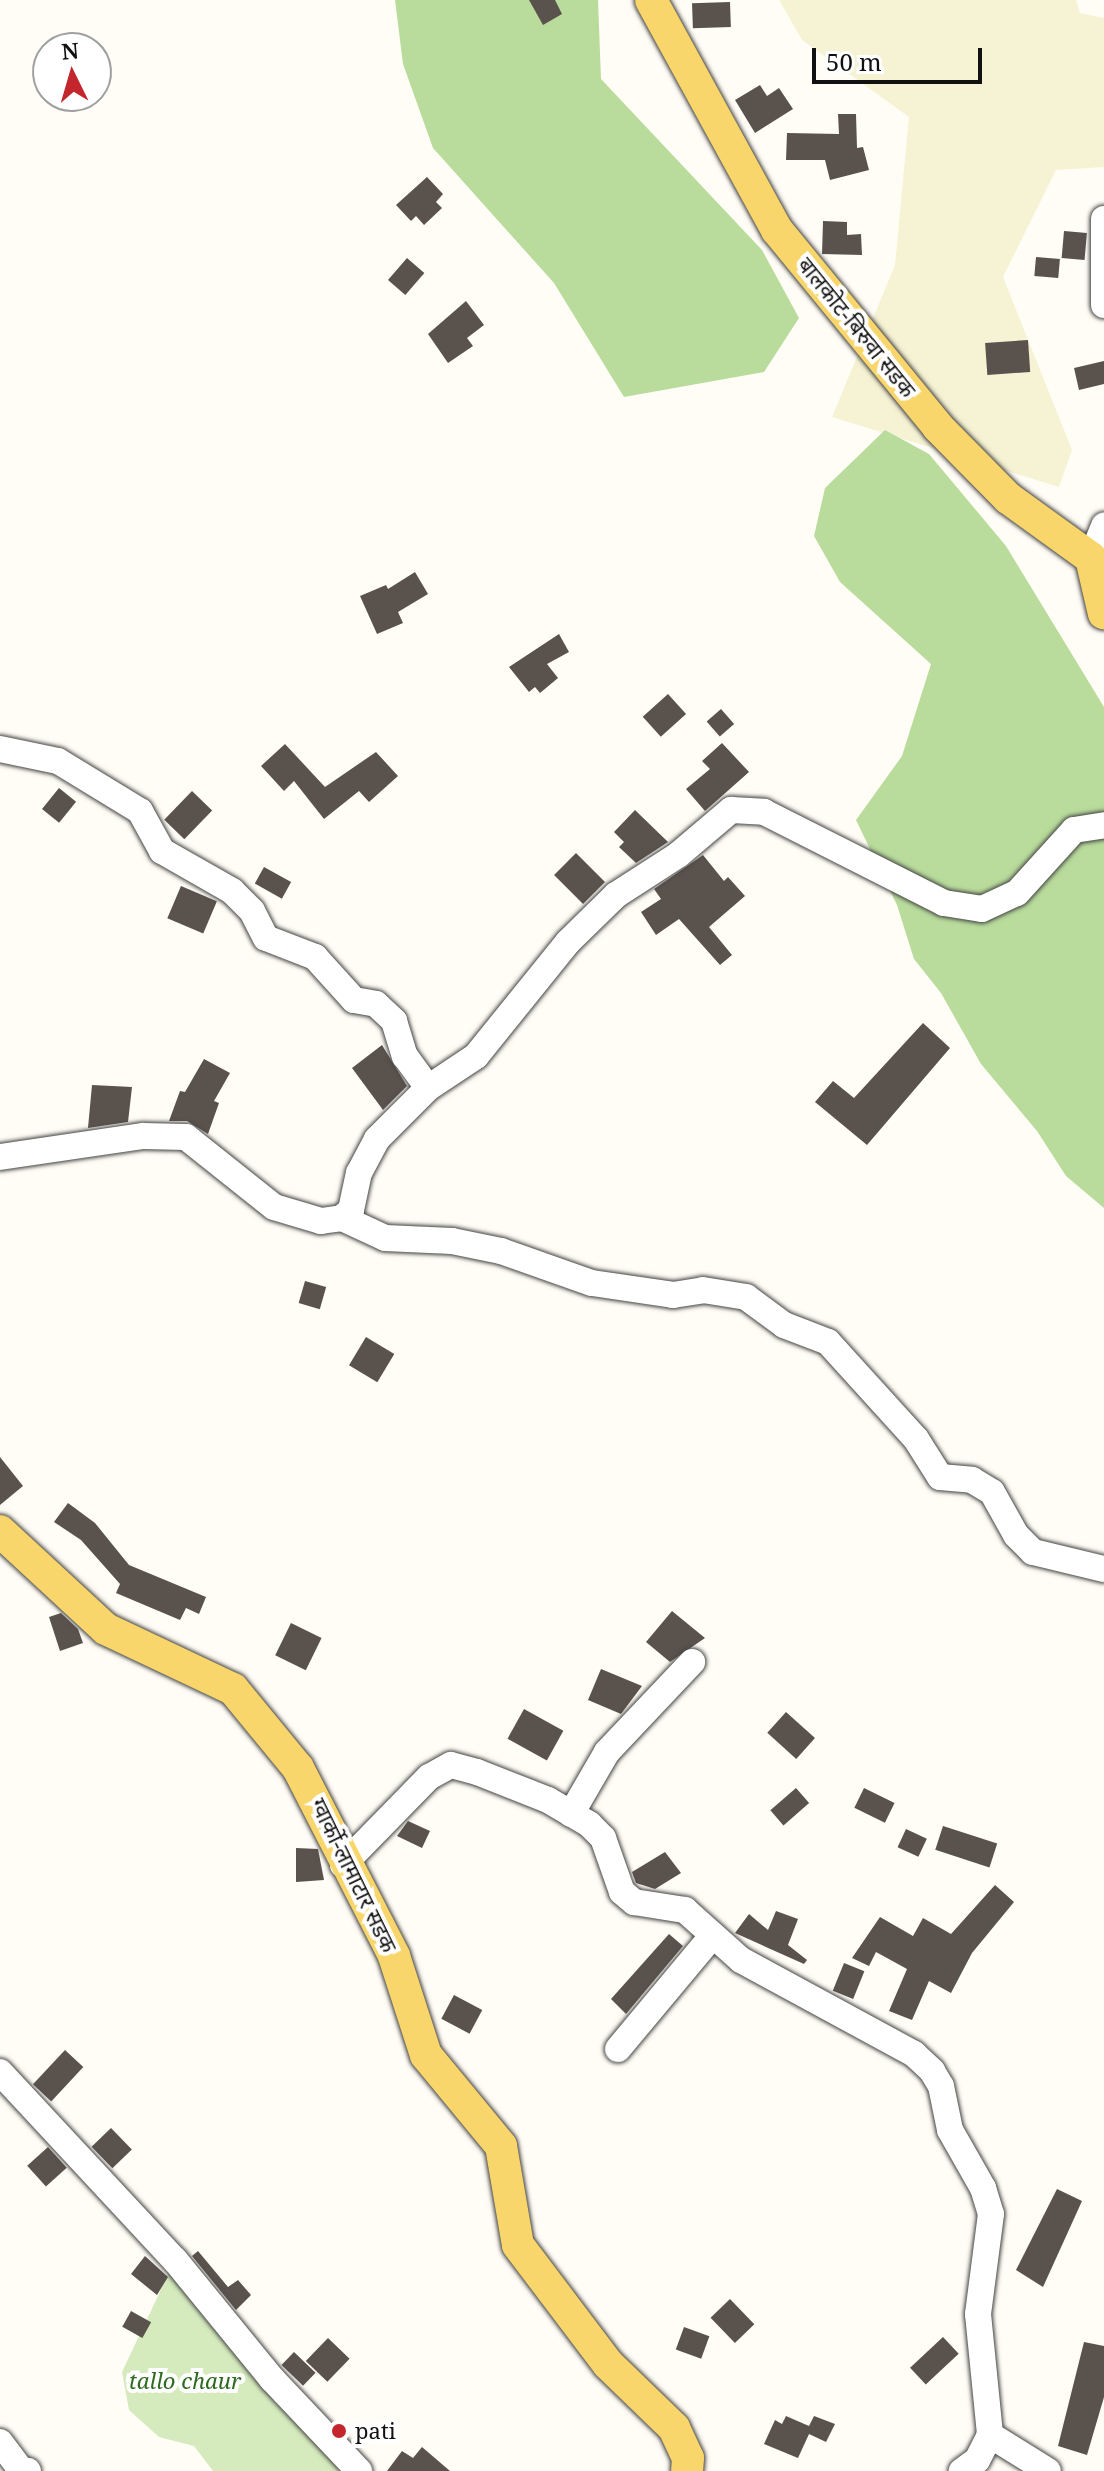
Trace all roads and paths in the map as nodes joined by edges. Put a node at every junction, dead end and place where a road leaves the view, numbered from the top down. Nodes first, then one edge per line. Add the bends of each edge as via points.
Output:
1 (651, 0) edge
2 (1104, 219) edge
3 (1104, 305) edge
4 (1104, 525) edge
5 (1091, 558) junction
6 (1104, 614) edge
7 (0, 749) edge
8 (1104, 825) edge
9 (428, 1088) junction
10 (0, 1157) edge
11 (342, 1218) junction
12 (0, 1531) edge
13 (1104, 1569) edge
14 (692, 1662) dead end
15 (571, 1814) junction
16 (343, 1865) junction
17 (713, 1935) junction
18 (618, 2049) dead end
19 (0, 2072) edge
20 (990, 2435) junction
21 (0, 2442) edge
22 (28, 2471) edge
23 (359, 2471) edge
24 (687, 2471) edge
25 (962, 2471) edge
26 (1048, 2471) edge

1 - 5 main road, बालकोट-बिरुवा सडक via 756,197 803,262 938,427 1008,498
2 - 3 street
4 - 5 street
5 - 6 main road
7 - 9 street via 58,761 140,811 162,851 232,891 252,911 266,938 315,957 354,1000 376,1004 394,1021 405,1056
8 - 9 street via 1074,830 1017,893 982,909 944,903 764,812 731,810 678,855 616,895 568,942 476,1056
9 - 11 street via 377,1139 359,1173 351,1210
10 - 11 street via 143,1136 186,1137 274,1207 321,1221
11 - 13 street via 375,1236 501,1251 592,1283 673,1295 703,1290 746,1297 784,1325 828,1342 916,1439 940,1477 972,1480 992,1492 1016,1535 1033,1552
12 - 16 main road, ग्वार्को-लामाटार सडक via 106,1629 233,1689 298,1768 326,1814
14 - 15 street via 607,1752
15 - 16 street via 548,1800 451,1765 412,1791
15 - 17 street via 603,1838 622,1892 634,1902 685,1910
16 - 24 main road, ग्वार्को-लामाटार सडक via 394,1956 426,2055 501,2146 518,2245 608,2364 674,2428 688,2458
17 - 18 street
17 - 20 street via 741,1960 914,2054 941,2086 950,2130 983,2188 991,2214 978,2314
19 - 23 street via 175,2260 272,2379
20 - 25 street via 977,2460
20 - 26 street
21 - 22 street via 21,2470

